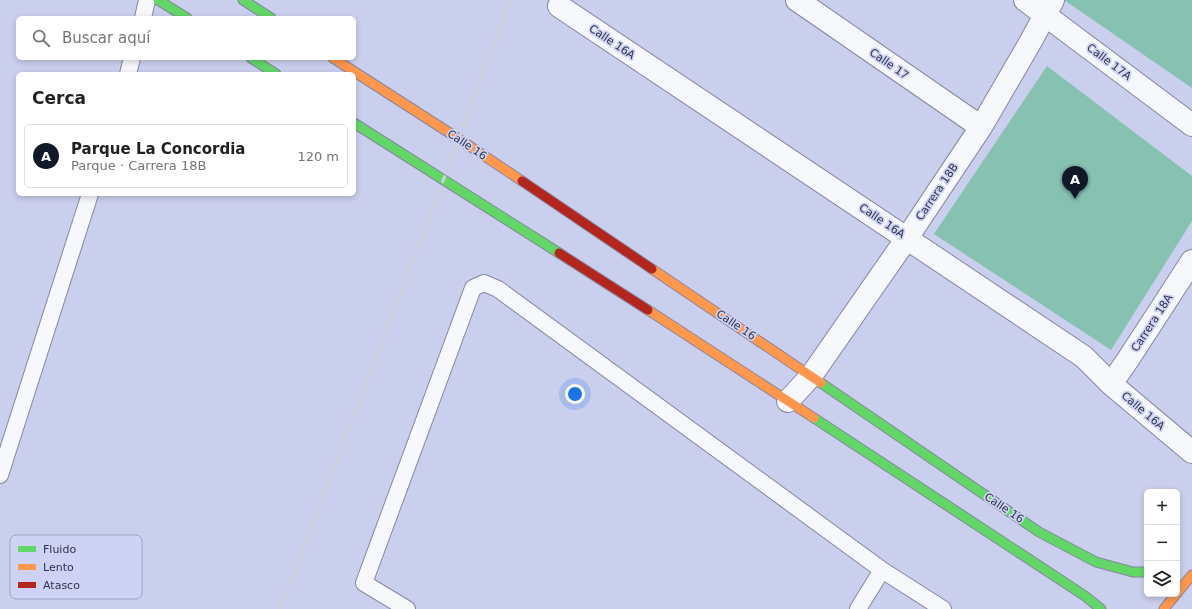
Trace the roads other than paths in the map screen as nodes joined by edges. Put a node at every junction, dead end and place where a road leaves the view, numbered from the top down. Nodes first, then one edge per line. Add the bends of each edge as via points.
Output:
1 (147, 0) edge
2 (158, 0) edge
3 (243, 0) edge
4 (797, 0) edge
5 (1025, 0) edge
6 (559, 6) dead end
7 (1049, 7) edge
8 (143, 16) edge
9 (184, 16) edge
10 (268, 16) edge
11 (132, 60) edge
12 (253, 60) edge
13 (336, 60) edge
14 (128, 72) edge
15 (273, 72) edge
16 (355, 72) edge
17 (356, 73) edge
18 (356, 124) edge
19 (1192, 125) edge
20 (981, 127) junction
21 (89, 196) edge
22 (907, 238) junction
23 (1192, 261) edge
24 (811, 376) junction
25 (1110, 384) junction
26 (788, 401) junction
27 (1192, 452) edge
28 (0, 475) edge
29 (882, 570) junction
30 (1190, 570) edge
31 (1144, 572) edge
32 (1180, 588) edge
33 (1174, 597) edge
34 (407, 609) edge
35 (858, 609) edge
36 (943, 609) edge
37 (1101, 609) edge
38 (1164, 609) edge

1 - 8 lane
2 - 9 street
3 - 10 street
4 - 20 street, Calle 17
5 - 7 street, Calle 17A
6 - 22 street, Calle 16A
7 - 19 street, Calle 17A
7 - 20 street, Carrera 18B
11 - 14 lane
12 - 15 street
13 - 16 street, Calle 16
17 - 24 street, Calle 16 via 459,139
18 - 26 street
20 - 22 street, Carrera 18B
21 - 28 lane
22 - 24 street, Carrera 18B
22 - 25 street, Calle 16A via 1084,357
23 - 25 street, Carrera 18A
24 - 26 street, Carrera 18B
24 - 31 street, Calle 16 via 1039,532 1096,562 1133,572
25 - 27 street, Calle 16A
26 - 37 street
29 - 34 lane via 498,289 484,283 473,288 364,583
29 - 35 lane
29 - 36 lane
30 - 32 street
33 - 38 street

